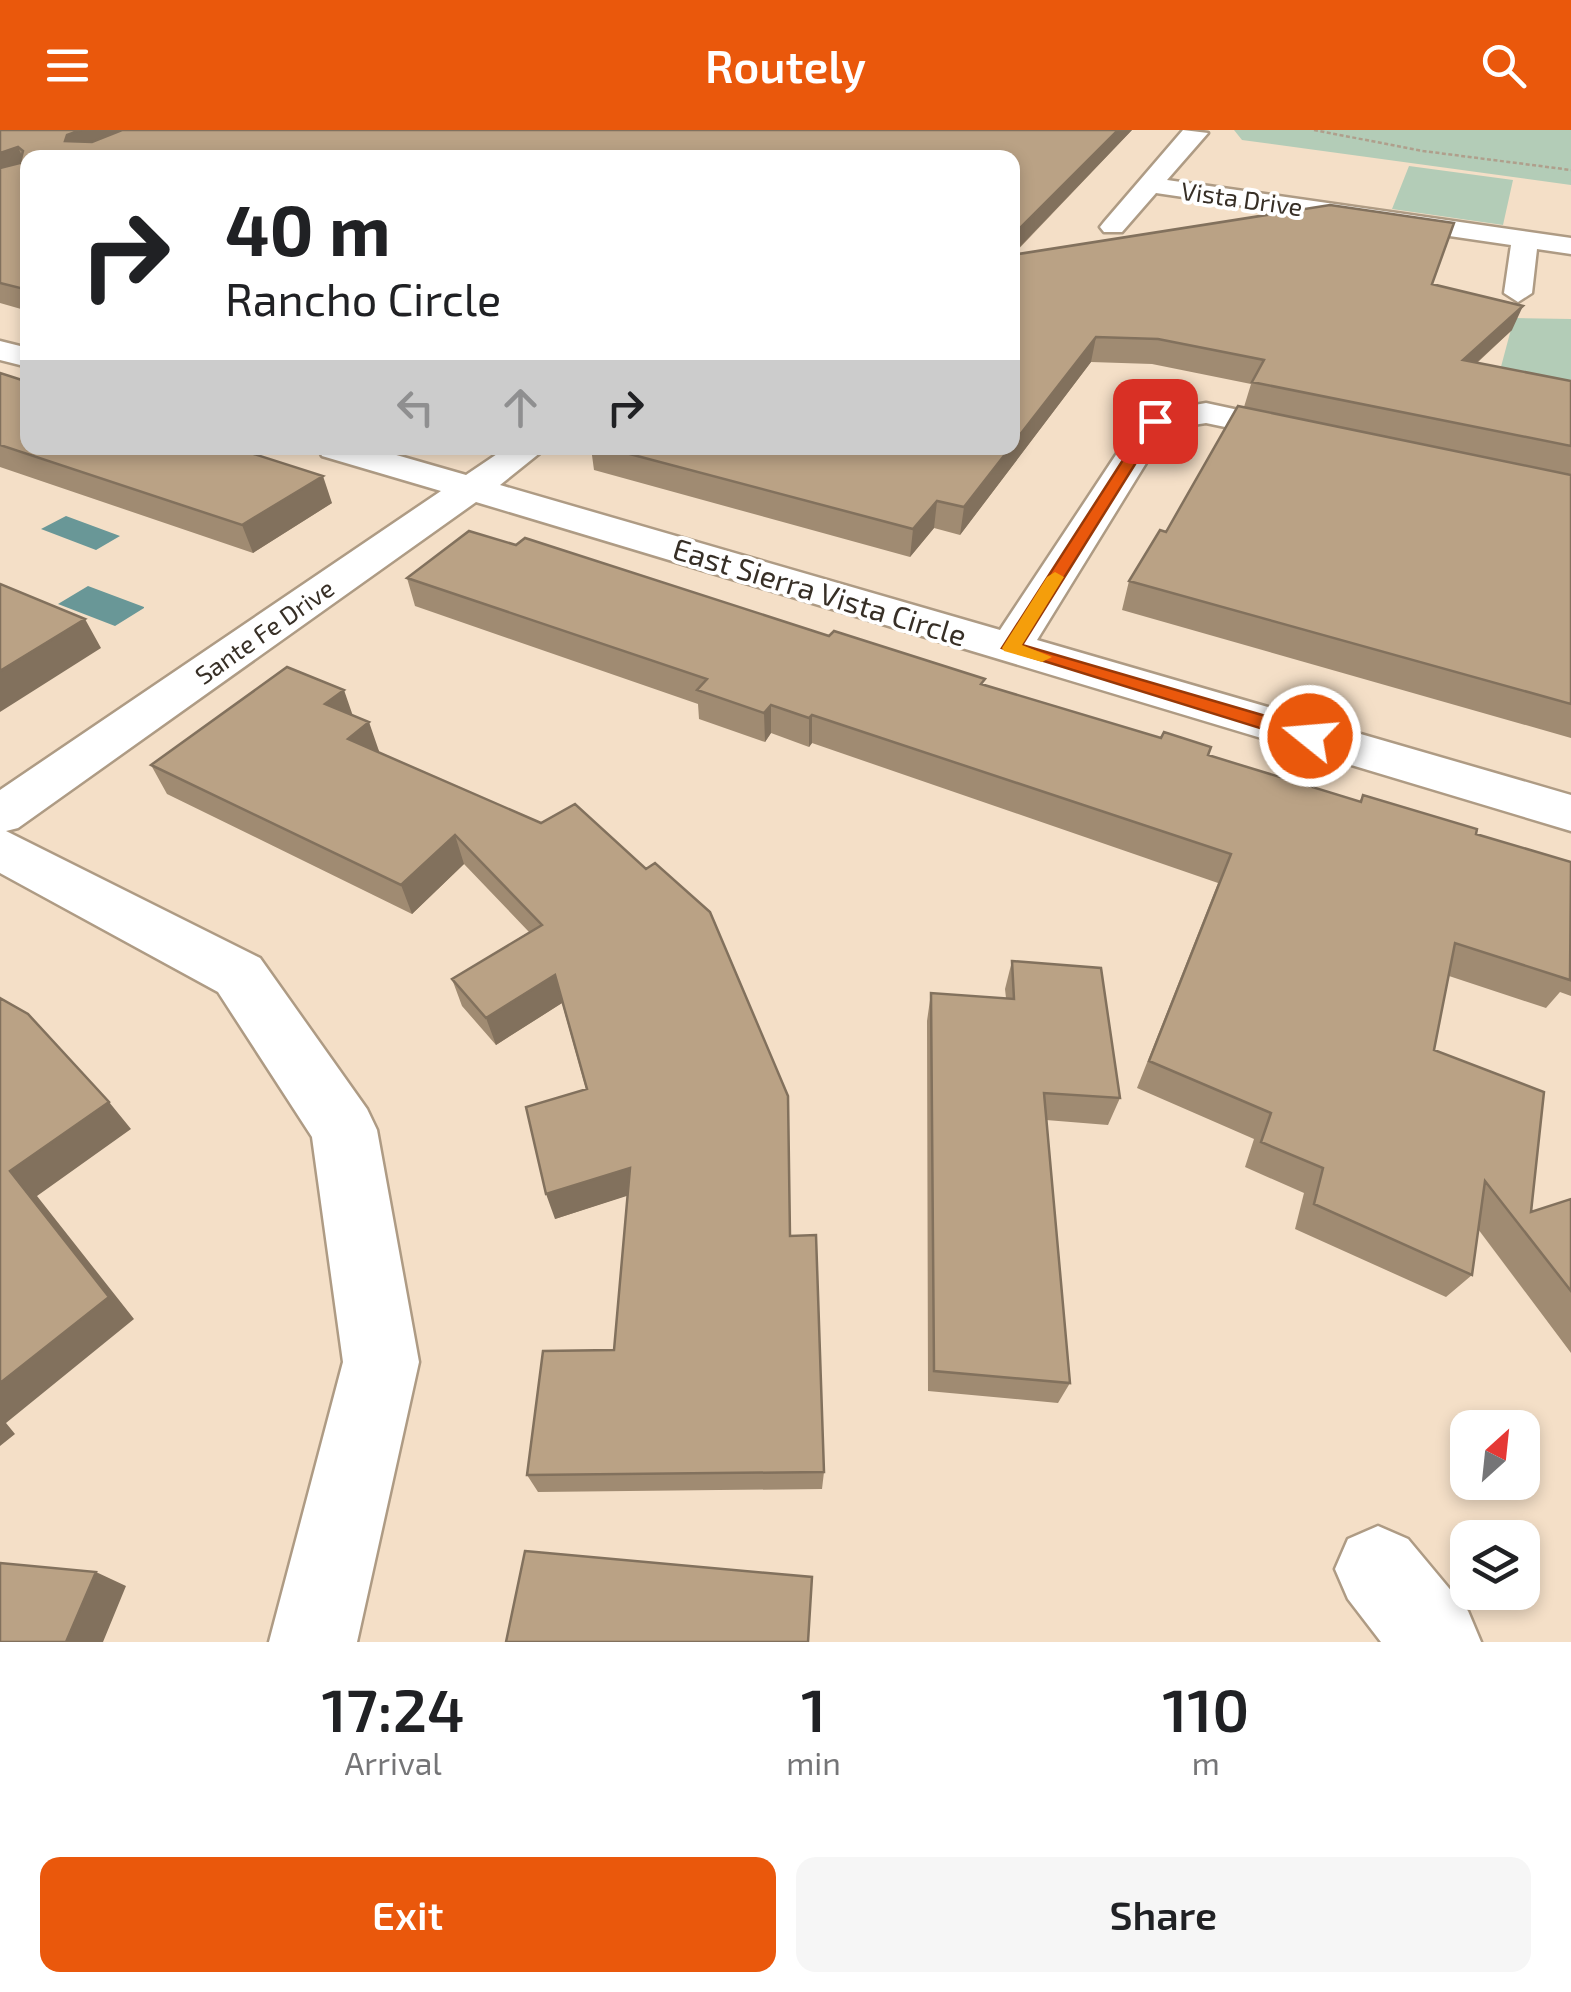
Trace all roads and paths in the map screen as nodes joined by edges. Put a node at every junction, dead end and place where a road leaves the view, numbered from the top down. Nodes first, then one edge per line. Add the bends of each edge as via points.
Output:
1 (1194, 130) edge
2 (1314, 130) edge
3 (1571, 170) edge
4 (1150, 185) junction
5 (1113, 227) dead end
6 (1525, 240) junction
7 (1571, 246) edge
8 (1518, 293) dead end
9 (1340, 441) edge
10 (360, 455) edge
11 (519, 455) edge
12 (472, 487) junction
13 (1011, 648) junction
14 (1571, 814) edge
15 (0, 815) edge
16 (0, 849) edge
17 (1378, 1569) dead end
18 (313, 1642) edge
19 (1437, 1642) edge

1 - 4 street
2 - 3 path
4 - 5 street
4 - 6 street, Vista Drive
6 - 7 street, Vista Drive
6 - 8 street
9 - 13 street via 1206,413 1155,421
10 - 12 street, East Sierra Vista Circle
11 - 12 street, Sante Fe Drive
12 - 13 street, East Sierra Vista Circle
12 - 15 street, Sante Fe Drive
13 - 14 street, East Sierra Vista Circle
16 - 18 street via 239,975 344,1130 381,1362
17 - 19 street

